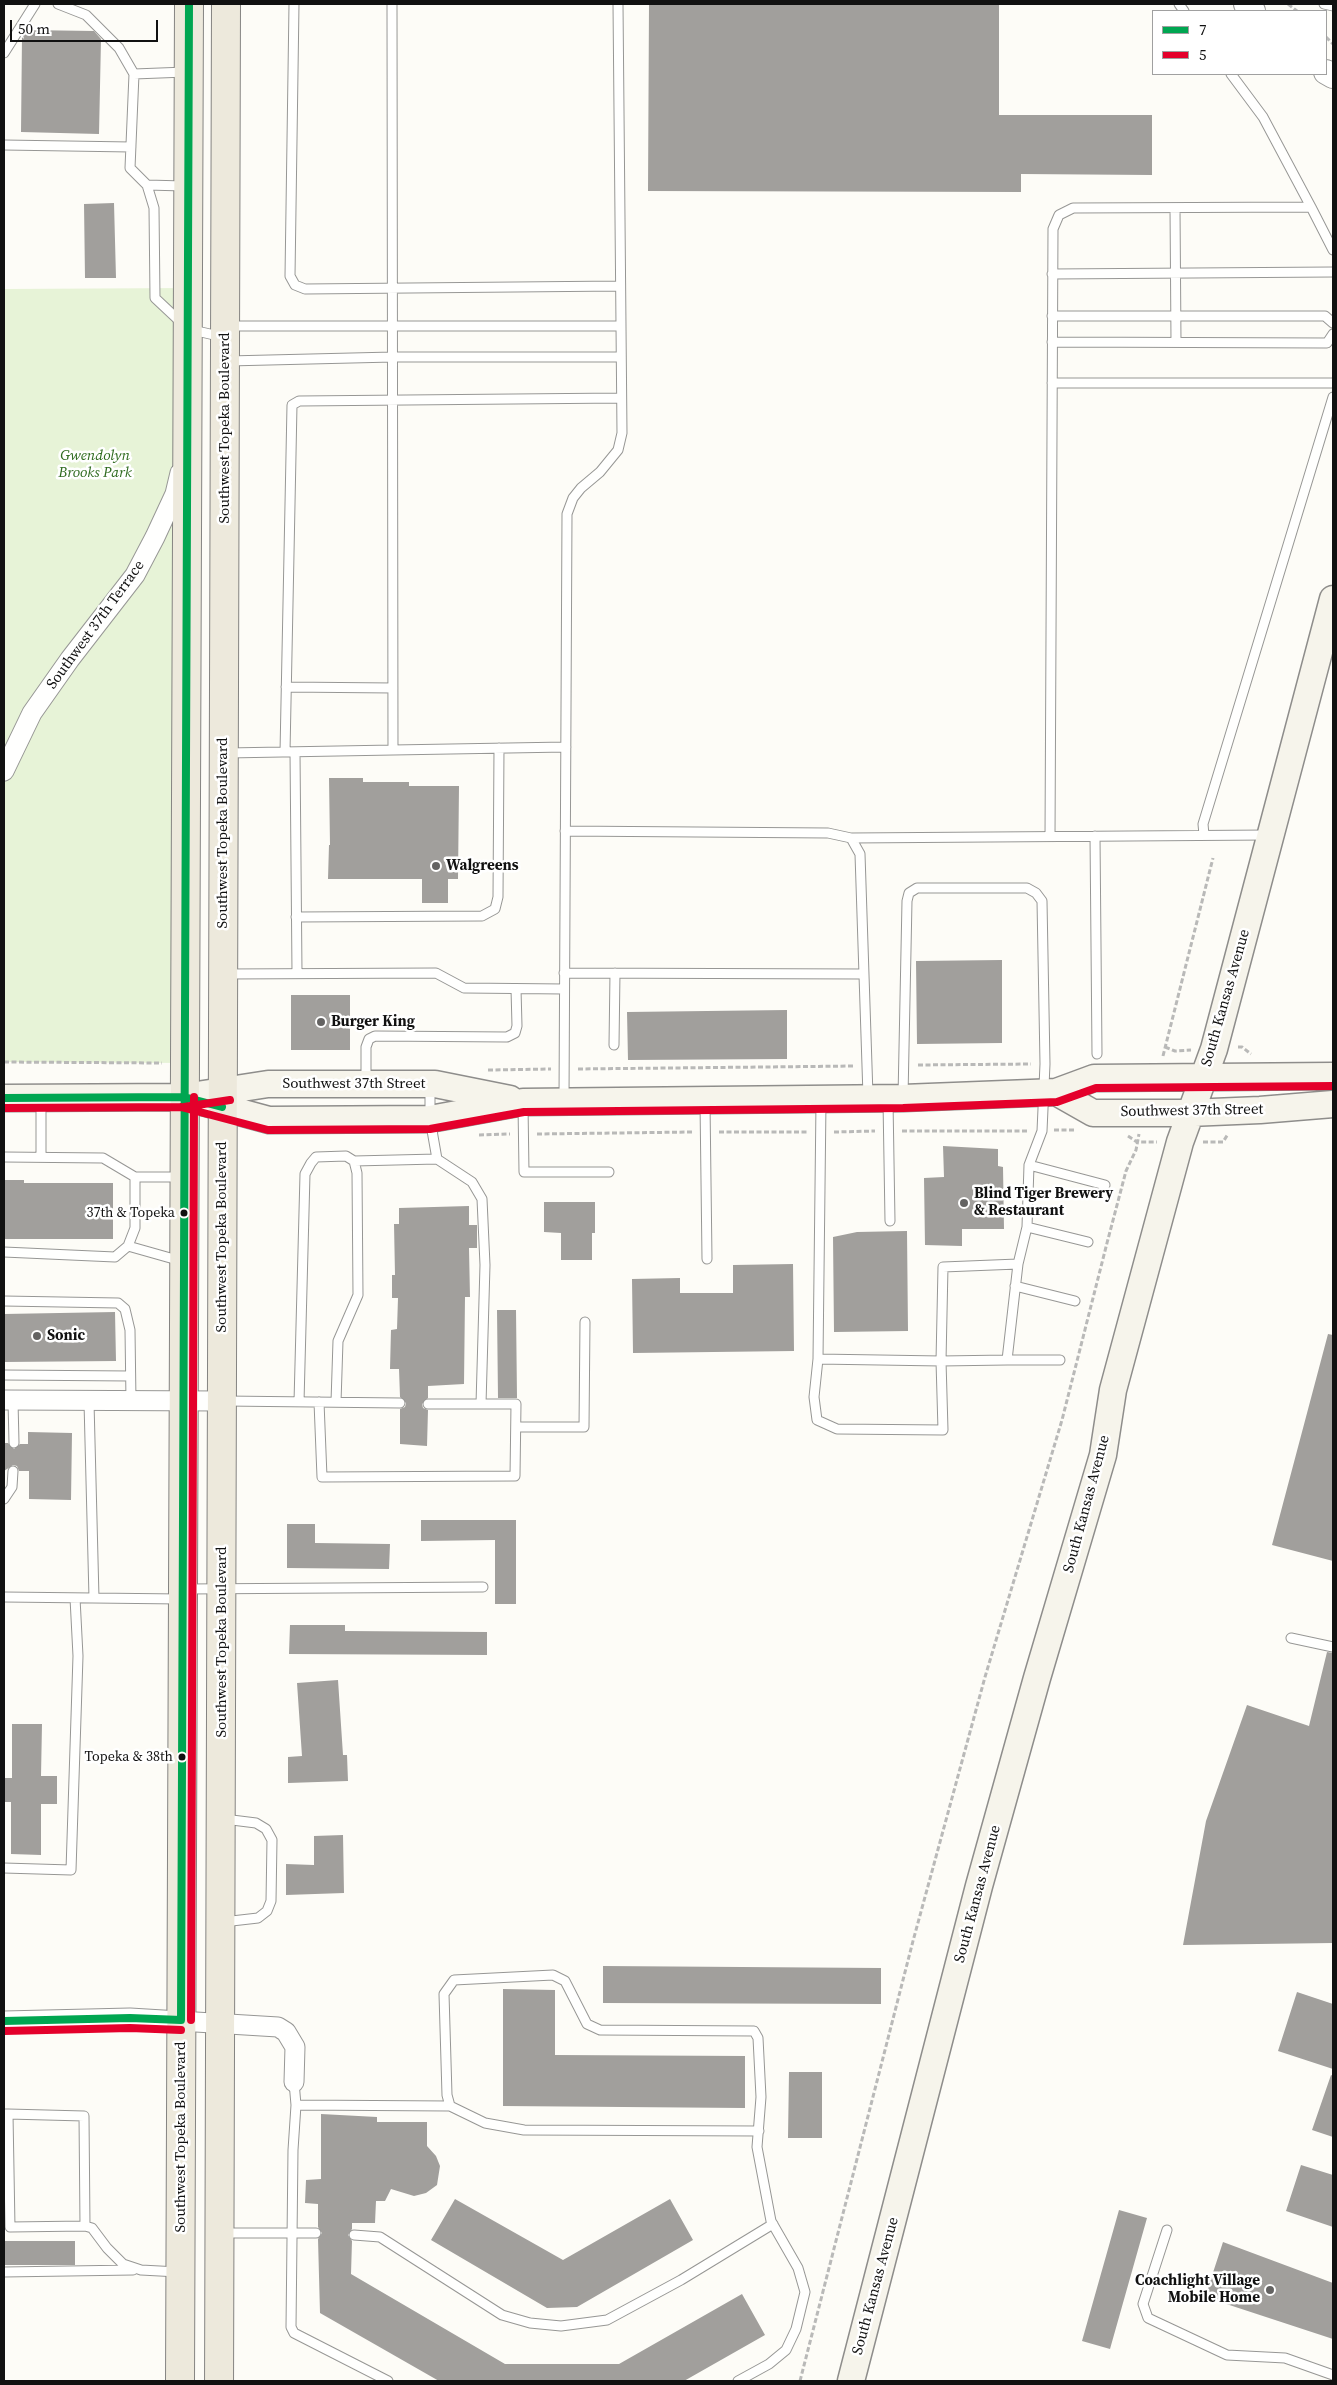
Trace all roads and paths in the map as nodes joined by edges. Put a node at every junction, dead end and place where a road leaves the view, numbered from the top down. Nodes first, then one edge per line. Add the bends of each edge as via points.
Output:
1 (35, 4) edge
2 (58, 4) edge
3 (189, 4) edge
4 (226, 4) edge
5 (294, 4) edge
6 (392, 4) edge
7 (618, 4) edge
8 (1323, 4) edge
9 (1333, 6) edge
10 (4, 53) edge
11 (189, 72) junction
12 (134, 74) junction
13 (1232, 75) edge
14 (4, 146) edge
15 (131, 147) junction
16 (147, 185) junction
17 (189, 186) junction
18 (1311, 207) junction
19 (1175, 208) junction
20 (1333, 250) edge
21 (1333, 272) edge
22 (1176, 273) junction
23 (1052, 274) junction
24 (620, 286) junction
25 (393, 287) junction
26 (1052, 316) junction
27 (1177, 316) junction
28 (1333, 322) edge
29 (393, 326) junction
30 (620, 326) junction
31 (188, 329) junction
32 (1333, 334) edge
33 (225, 342) junction
34 (1052, 342) junction
35 (1176, 342) junction
36 (393, 357) junction
37 (621, 357) junction
38 (1052, 383) junction
39 (1333, 383) edge
40 (1333, 397) edge
41 (621, 398) junction
42 (392, 401) junction
43 (187, 445) junction
44 (1333, 599) edge
45 (286, 687) junction
46 (393, 688) junction
47 (566, 747) junction
48 (499, 748) junction
49 (393, 750) junction
50 (285, 752) junction
51 (295, 752) junction
52 (224, 753) junction
53 (4, 771) edge
54 (565, 831) junction
55 (1204, 835) junction
56 (1271, 835) junction
57 (1050, 836) junction
58 (1095, 836) junction
59 (851, 838) junction
60 (1212, 858) dead end
61 (296, 917) junction
62 (297, 973) junction
63 (564, 973) junction
64 (615, 973) junction
65 (223, 974) junction
66 (864, 974) junction
67 (516, 989) junction
68 (564, 989) junction
69 (614, 1045) dead end
70 (1097, 1054) dead end
71 (4, 1062) edge
72 (184, 1063) junction
73 (1045, 1064) junction
74 (903, 1065) junction
75 (867, 1066) junction
76 (564, 1069) junction
77 (485, 1070) dead end
78 (1333, 1076) edge
79 (1203, 1077) junction
80 (1154, 1078) junction
81 (366, 1084) junction
82 (430, 1084) junction
83 (1050, 1092) junction
84 (184, 1097) junction
85 (4, 1098) edge
86 (40, 1098) junction
87 (886, 1098) junction
88 (222, 1099) junction
89 (822, 1099) junction
90 (705, 1100) junction
91 (523, 1102) junction
92 (564, 1102) junction
93 (1333, 1104) edge
94 (1145, 1113) junction
95 (1189, 1113) junction
96 (430, 1119) junction
97 (4, 1157) edge
98 (41, 1157) junction
99 (437, 1159) junction
100 (354, 1161) junction
101 (1029, 1165) junction
102 (609, 1172) dead end
103 (134, 1177) junction
104 (184, 1177) junction
105 (1105, 1186) dead end
106 (890, 1221) dead end
107 (1027, 1227) junction
108 (1088, 1242) dead end
109 (128, 1246) junction
110 (4, 1252) edge
111 (707, 1259) dead end
112 (184, 1262) junction
113 (1018, 1264) junction
114 (1015, 1286) junction
115 (4, 1300) edge
116 (1075, 1301) dead end
117 (585, 1322) dead end
118 (818, 1359) junction
119 (1007, 1360) junction
120 (1060, 1360) dead end
121 (941, 1361) junction
122 (4, 1375) edge
123 (130, 1376) junction
124 (8, 1400) edge
125 (131, 1401) junction
126 (184, 1401) junction
127 (222, 1401) junction
128 (89, 1402) junction
129 (299, 1402) junction
130 (320, 1402) junction
131 (336, 1402) junction
132 (400, 1402) dead end
133 (428, 1404) dead end
134 (481, 1404) junction
135 (516, 1427) junction
136 (14, 1443) dead end
137 (13, 1471) dead end
138 (4, 1499) edge
139 (483, 1587) dead end
140 (222, 1589) junction
141 (184, 1594) junction
142 (4, 1598) edge
143 (76, 1598) junction
144 (94, 1598) junction
145 (1291, 1638) dead end
146 (1333, 1647) edge
147 (221, 1819) junction
148 (4, 1868) edge
149 (221, 1922) junction
150 (181, 2020) junction
151 (4, 2021) edge
152 (220, 2022) junction
153 (294, 2082) joint
154 (296, 2105) junction
155 (450, 2106) junction
156 (6, 2114) edge
157 (759, 2131) junction
158 (6, 2186) edge
159 (773, 2224) junction
160 (85, 2226) junction
161 (7, 2227) edge
162 (1167, 2230) dead end
163 (219, 2233) junction
164 (292, 2233) junction
165 (316, 2233) dead end
166 (354, 2235) dead end
167 (141, 2270) junction
168 (4, 2272) edge
169 (180, 2272) junction
170 (1333, 2375) edge
171 (180, 2381) edge
172 (219, 2381) edge
173 (388, 2381) edge
174 (738, 2381) edge
175 (800, 2381) edge
176 (851, 2381) edge

1 - 10 lane
2 - 12 lane via 86,14 119,48
3 - 11 main road, Southwest Topeka Boulevard
4 - 33 main road, Southwest Topeka Boulevard
5 - 25 lane via 290,276 295,286 306,289
6 - 25 lane
7 - 24 lane
8 - 9 lane
11 - 12 lane
11 - 17 main road, Southwest Topeka Boulevard
12 - 15 lane
13 - 18 lane via 1264,117
14 - 15 lane
15 - 16 lane via 130,168
16 - 17 lane
16 - 31 lane via 154,208 155,298
17 - 31 main road, Southwest Topeka Boulevard
18 - 19 lane
18 - 20 lane
19 - 22 lane
19 - 23 lane via 1074,208 1059,215 1052,229
21 - 22 lane
22 - 23 lane
22 - 27 lane
23 - 26 lane
24 - 25 lane
24 - 30 lane
25 - 29 lane
26 - 27 lane
26 - 34 lane
27 - 28 lane via 1325,316
27 - 35 lane
29 - 30 lane
29 - 33 lane
29 - 36 lane
30 - 37 lane
31 - 33 lane
31 - 43 main road, Southwest Topeka Boulevard
32 - 35 lane via 1327,343
33 - 36 lane
33 - 52 main road, Southwest Topeka Boulevard
34 - 35 lane
34 - 38 lane
36 - 37 lane
36 - 42 lane
37 - 41 lane
38 - 39 lane
38 - 57 lane
40 - 55 lane via 1203,824
41 - 42 lane
41 - 47 lane via 622,433 618,450 573,498 567,514
42 - 45 lane via 299,401 292,405
42 - 46 lane
43 - 53 street, Southwest 37th Terrace via 175,494 135,575 32,713
43 - 72 main road, Southwest Topeka Boulevard
44 - 56 main road, South Kansas Avenue
45 - 46 lane
45 - 50 lane
46 - 49 lane
47 - 48 lane
47 - 54 lane
48 - 49 lane
48 - 61 lane via 498,897 495,909 482,916
49 - 51 lane
50 - 51 lane
50 - 52 lane
51 - 61 lane
52 - 65 main road, Southwest Topeka Boulevard
54 - 59 lane via 828,833
54 - 63 lane
55 - 56 lane
55 - 58 lane
56 - 79 main road, South Kansas Avenue via 1214,1049
57 - 58 lane
57 - 59 lane
58 - 70 lane
59 - 66 lane via 860,854
60 - 80 path via 1163,1057 1157,1061
61 - 62 lane
62 - 65 lane
62 - 67 lane via 436,973 464,988
63 - 64 lane
63 - 68 lane
64 - 66 lane
64 - 69 lane
65 - 88 main road, Southwest Topeka Boulevard
66 - 75 lane
67 - 68 lane
67 - 81 lane via 515,1033 508,1037 375,1036 369,1039 366,1047
68 - 76 lane
71 - 72 path
72 - 84 main road, Southwest Topeka Boulevard
73 - 74 path
73 - 74 lane via 1042,901 1027,888 917,888 909,893 907,902
73 - 83 lane
74 - 87 lane
75 - 76 path
75 - 87 lane
76 - 77 path
76 - 92 lane
78 - 79 main road, Southwest 37th Street
79 - 80 main road, Southwest 37th Street
79 - 95 main road, South Kansas Avenue
80 - 83 main road, Southwest 37th Street via 1094,1078
81 - 82 main road, Southwest 37th Street
81 - 88 main road, Southwest 37th Street via 268,1084
82 - 91 main road, Southwest 37th Street
82 - 96 lane
83 - 87 main road, Southwest 37th Street
83 - 94 main road, Southwest 37th Street via 1093,1113
83 - 101 lane via 1042,1131
84 - 86 main road, Southwest 37th Street
84 - 88 main road, Southwest 37th Street
84 - 104 main road, Southwest Topeka Boulevard
85 - 86 main road, Southwest 37th Street
86 - 98 lane
87 - 89 main road, Southwest 37th Street
87 - 106 lane
88 - 96 main road, Southwest 37th Street via 269,1120
88 - 127 main road, Southwest Topeka Boulevard
89 - 90 main road, Southwest 37th Street
89 - 118 lane
90 - 92 main road, Southwest 37th Street
90 - 111 lane
91 - 92 main road, Southwest 37th Street
91 - 96 main road, Southwest 37th Street
91 - 102 lane via 524,1172
93 - 95 main road, Southwest 37th Street
94 - 95 main road, Southwest 37th Street
94 - 175 path via 1136,1150 1126,1171 1062,1420 985,1677
95 - 176 main road, South Kansas Avenue via 1114,1390 1103,1455 980,1886
96 - 99 lane
97 - 98 lane
98 - 103 lane via 103,1158
99 - 100 lane
99 - 134 lane via 472,1182 482,1198 485,1266
100 - 129 lane via 346,1156 316,1157 305,1174
100 - 131 lane via 357,1173 358,1295 338,1340
101 - 105 lane
101 - 107 lane
103 - 104 lane
103 - 109 lane via 134,1228
104 - 112 main road, Southwest Topeka Boulevard
107 - 108 lane
107 - 113 lane
109 - 110 lane via 115,1257
109 - 112 lane
112 - 126 main road, Southwest Topeka Boulevard
113 - 114 lane
113 - 121 lane via 943,1267
114 - 116 lane
114 - 119 lane
115 - 123 lane via 118,1303 129,1318
117 - 135 lane via 584,1427
118 - 121 lane
118 - 121 lane via 814,1397 817,1420 837,1429 943,1430
119 - 120 lane
119 - 121 lane
122 - 123 lane
123 - 125 lane
124 - 128 street
124 - 136 lane
125 - 126 street
125 - 128 street
126 - 127 street
126 - 141 main road, Southwest Topeka Boulevard
127 - 129 lane
127 - 140 main road, Southwest Topeka Boulevard
128 - 144 lane
129 - 130 lane
130 - 131 lane
130 - 135 lane via 322,1477 515,1476
131 - 132 lane
133 - 134 lane
134 - 135 lane via 516,1404
137 - 138 lane via 12,1487
139 - 140 lane
140 - 141 lane
140 - 147 main road, Southwest Topeka Boulevard
141 - 144 lane
141 - 150 main road, Southwest Topeka Boulevard
142 - 143 lane
143 - 144 lane
143 - 148 lane via 78,1656 71,1870
145 - 146 lane
147 - 149 main road, Southwest Topeka Boulevard
147 - 149 lane via 256,1823 266,1828 272,1840 271,1901 267,1911 258,1918
149 - 152 main road, Southwest Topeka Boulevard
150 - 151 street
150 - 152 street
150 - 169 main road, Southwest Topeka Boulevard
152 - 153 street via 271,2026 286,2032 294,2047
152 - 163 main road, Southwest Topeka Boulevard
153 - 154 lane
154 - 155 lane
154 - 164 lane
155 - 157 lane via 484,2123 524,2130
155 - 157 lane via 444,1994 454,1980 552,1975 565,1981 587,2024 600,2030 754,2031 758,2038 761,2097
156 - 158 lane
156 - 160 lane via 84,2116
157 - 159 lane via 757,2147
158 - 161 lane
159 - 166 lane via 607,2320 561,2326 530,2323 502,2315 380,2237
159 - 174 lane via 798,2268 805,2292 796,2329 786,2350 769,2364
160 - 161 lane
160 - 167 lane via 92,2228 123,2264
162 - 170 lane via 1143,2304 1148,2318 1227,2355 1285,2358
163 - 164 lane
163 - 172 main road, Southwest Topeka Boulevard
164 - 165 lane
164 - 173 lane via 291,2327 294,2333
167 - 168 lane
167 - 169 lane
169 - 171 main road, Southwest Topeka Boulevard

